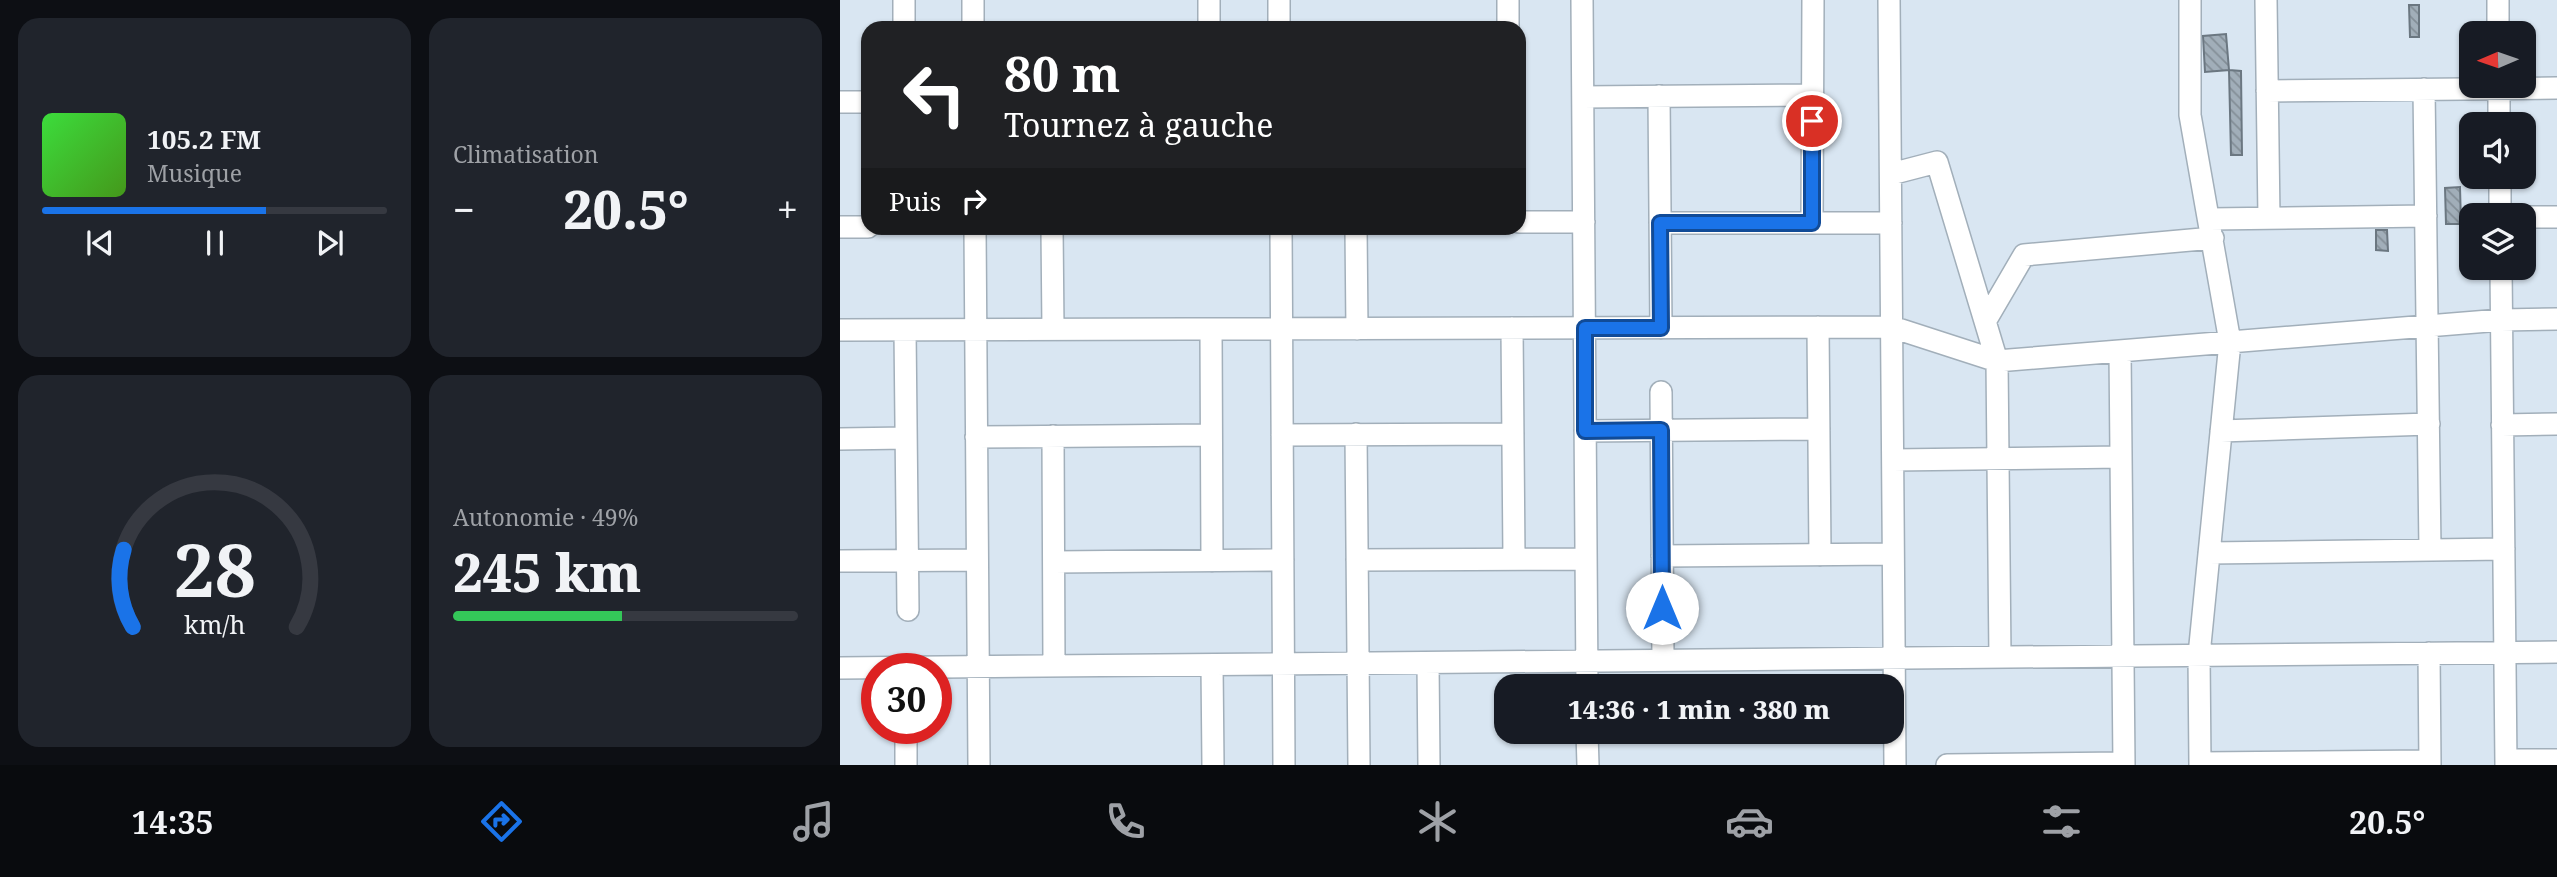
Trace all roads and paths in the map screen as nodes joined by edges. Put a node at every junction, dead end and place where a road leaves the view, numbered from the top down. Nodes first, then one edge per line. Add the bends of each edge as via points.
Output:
1 (904, 0) edge
2 (973, 0) edge
3 (1209, 0) edge
4 (1279, 0) edge
5 (1508, 0) edge
6 (1582, 0) edge
7 (1813, 0) edge
8 (1889, 0) edge
9 (2190, 0) edge
10 (2266, 0) edge
11 (2498, 0) edge
12 (904, 21) edge
13 (973, 21) edge
14 (1209, 21) edge
15 (1279, 21) edge
16 (1508, 21) edge
17 (2498, 21) edge
18 (2459, 88) edge
19 (2536, 88) edge
20 (2557, 88) edge
21 (2424, 89) junction
22 (2267, 91) junction
23 (1812, 95) junction
24 (1659, 96) junction
25 (1583, 97) junction
26 (840, 102) edge
27 (861, 102) edge
28 (1891, 174) junction
29 (2426, 216) junction
30 (2536, 217) edge
31 (2557, 217) edge
32 (2269, 218) junction
33 (1526, 222) edge
34 (1584, 222) junction
35 (1660, 223) junction
36 (1812, 223) junction
37 (1891, 223) junction
38 (840, 227) edge
39 (861, 227) edge
40 (2211, 228) junction
41 (975, 235) edge
42 (1052, 235) edge
43 (1281, 235) edge
44 (1356, 235) edge
45 (2501, 280) edge
46 (2557, 319) edge
47 (1986, 320) junction
48 (2501, 320) junction
49 (2427, 326) junction
50 (1818, 327) junction
51 (1892, 327) junction
52 (1512, 328) junction
53 (1585, 328) junction
54 (1661, 328) junction
55 (1211, 329) junction
56 (1282, 329) junction
57 (1357, 329) junction
58 (840, 330) edge
59 (905, 330) junction
60 (976, 330) junction
61 (1053, 330) junction
62 (2230, 342) junction
63 (2120, 351) junction
64 (1997, 362) junction
65 (1661, 392) dead end
66 (2429, 424) junction
67 (2557, 424) edge
68 (2502, 425) junction
69 (1819, 429) junction
70 (1661, 430) junction
71 (2221, 430) junction
72 (1585, 431) junction
73 (1513, 434) junction
74 (1211, 435) junction
75 (1282, 435) junction
76 (1356, 435) junction
77 (1053, 436) junction
78 (976, 437) junction
79 (906, 438) junction
80 (840, 439) edge
81 (2121, 457) junction
82 (1998, 459) junction
83 (1893, 460) junction
84 (2504, 549) junction
85 (2430, 550) junction
86 (2208, 553) junction
87 (1893, 554) junction
88 (1820, 555) junction
89 (1662, 556) junction
90 (1514, 559) junction
91 (1586, 559) junction
92 (907, 560) junction
93 (977, 560) junction
94 (1283, 560) junction
95 (1357, 560) junction
96 (840, 561) edge
97 (1212, 561) junction
98 (1054, 562) junction
99 (908, 610) dead end
100 (2505, 652) junction
101 (2557, 652) edge
102 (2429, 653) junction
103 (2199, 655) junction
104 (2123, 656) junction
105 (2000, 657) junction
106 (1894, 658) junction
107 (1663, 660) junction
108 (1587, 661) junction
109 (1358, 663) junction
110 (1429, 663) junction
111 (1284, 664) junction
112 (1212, 665) junction
113 (1054, 666) junction
114 (952, 667) edge
115 (978, 667) junction
116 (840, 668) edge
117 (861, 668) edge
118 (1587, 674) edge
119 (906, 744) edge
120 (1587, 744) edge
121 (2557, 760) edge
122 (2430, 763) edge
123 (2506, 763) edge
124 (2124, 764) edge
125 (2200, 764) edge
126 (2275, 764) edge
127 (906, 765) edge
128 (979, 765) edge
129 (1213, 765) edge
130 (1284, 765) edge
131 (1359, 765) edge
132 (1429, 765) edge
133 (1588, 765) edge
134 (1895, 765) edge
135 (1947, 765) edge
136 (1971, 765) edge

1 - 12 street
2 - 13 street
3 - 14 street
4 - 15 street
5 - 16 street
6 - 25 street
7 - 23 street
8 - 28 street
9 - 40 street via 2190,115
10 - 22 street
11 - 17 street
18 - 21 street
19 - 20 street
21 - 22 street
21 - 29 street
22 - 32 street
23 - 24 street
23 - 36 street
24 - 25 street
24 - 35 street
25 - 34 street
26 - 27 street
28 - 37 street
28 - 47 street via 1937,162
29 - 32 street
29 - 49 street
30 - 31 street
32 - 40 street
33 - 34 street
34 - 53 street
35 - 36 street
35 - 54 street
36 - 37 street
37 - 51 street
38 - 39 street
40 - 47 street via 2024,255
40 - 62 street
41 - 60 street
42 - 61 street
43 - 56 street
44 - 57 street
45 - 48 street
46 - 48 street
47 - 64 street
48 - 49 street
48 - 68 street
49 - 62 street
49 - 66 street
50 - 51 street
50 - 54 street
50 - 69 street
51 - 64 street
51 - 83 street
52 - 53 street
52 - 57 street
52 - 73 street
53 - 54 street
53 - 72 street
55 - 56 street
55 - 61 street
55 - 74 street
56 - 57 street
56 - 75 street
58 - 59 street
59 - 60 street
59 - 79 street
60 - 61 street
60 - 78 street
62 - 63 street
62 - 71 street
63 - 64 street
63 - 81 street
64 - 82 street
65 - 70 street
66 - 71 street
66 - 85 street
67 - 68 street
68 - 84 street
69 - 70 street
69 - 88 street
70 - 72 street
70 - 89 street
71 - 86 street
72 - 91 street
73 - 76 street
73 - 90 street
74 - 77 street
74 - 97 street
75 - 76 street
75 - 94 street
76 - 95 street
77 - 78 street
77 - 98 street
78 - 93 street
79 - 80 street
79 - 92 street
81 - 82 street
81 - 104 street
82 - 83 street
82 - 105 street
83 - 87 street
84 - 85 street
84 - 100 street
85 - 86 street
86 - 103 street
87 - 88 street
87 - 106 street
88 - 89 street
89 - 107 street
90 - 91 street
90 - 95 street
91 - 108 street
92 - 93 street
92 - 96 street
92 - 99 street
93 - 115 street
94 - 97 street
94 - 111 street
95 - 109 street
97 - 98 street
98 - 113 street
100 - 101 street
100 - 102 street
100 - 123 street
102 - 103 street
102 - 122 street
103 - 104 street
103 - 125 street
104 - 105 street
104 - 124 street
105 - 106 street
106 - 107 street
106 - 134 street
107 - 108 street
108 - 110 street
108 - 118 street
109 - 110 street
109 - 111 street
109 - 131 street
110 - 132 street
111 - 112 street
111 - 130 street
112 - 113 street
112 - 129 street
113 - 115 street
114 - 115 street
115 - 128 street
116 - 117 street
119 - 127 street
120 - 133 street
121 - 123 street
122 - 126 street
124 - 136 street
125 - 126 street
135 - 136 street

